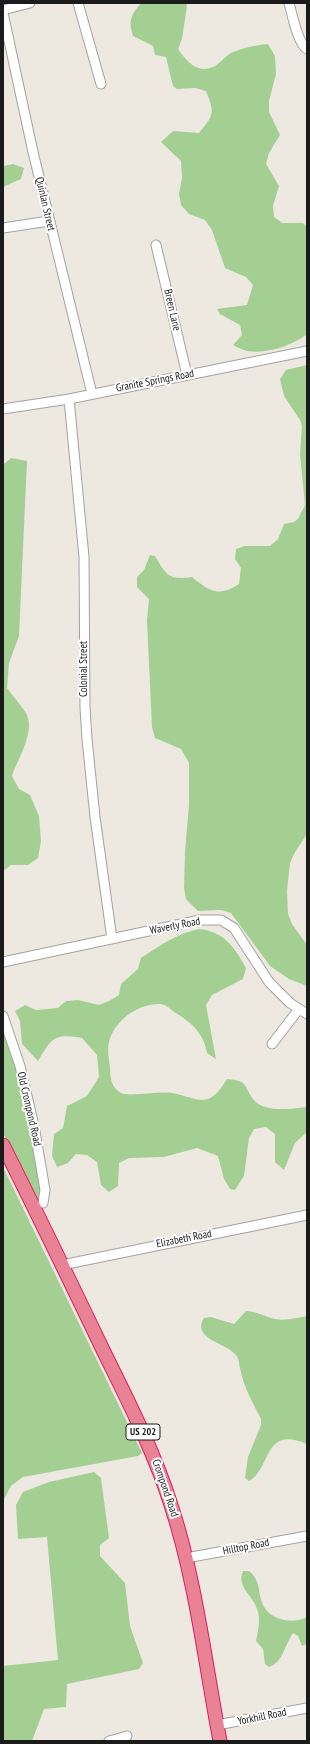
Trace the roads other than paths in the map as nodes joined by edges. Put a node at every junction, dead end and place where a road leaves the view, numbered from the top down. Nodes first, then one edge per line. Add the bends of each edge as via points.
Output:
1 (30, 3) edge
2 (78, 3) edge
3 (289, 3) edge
4 (3, 12) edge
5 (307, 49) edge
6 (101, 84) dead end
7 (49, 221) junction
8 (3, 228) edge
9 (156, 245) dead end
10 (307, 352) edge
11 (187, 375) junction
12 (92, 394) junction
13 (69, 399) junction
14 (3, 409) edge
15 (112, 938) junction
16 (3, 962) edge
17 (299, 1009) junction
18 (307, 1014) edge
19 (3, 1016) edge
20 (272, 1044) dead end
21 (3, 1145) edge
22 (43, 1203) dead end
23 (307, 1216) edge
24 (62, 1265) junction
25 (307, 1536) edge
26 (186, 1558) junction
27 (307, 1708) edge
28 (217, 1725) junction
29 (127, 1736) dead end
30 (109, 1741) edge
31 (220, 1741) edge

1 - 4 street
2 - 6 street
3 - 5 street via 301,42
4 - 7 street, Quinlan Street
7 - 8 street
7 - 12 street, Quinlan Street
9 - 11 street, Breen Lane
10 - 11 street, Granite Springs Road
11 - 12 street, Granite Springs Road
12 - 13 street, Granite Springs Road
13 - 14 street, Granite Springs Road
13 - 15 street, Colonial Street via 84,557 84,708 95,817
15 - 16 street, Waverly Road
15 - 17 street, Waverly Road via 200,920 221,920 234,928 268,982
17 - 18 street, Waverly Road
17 - 20 street
19 - 22 street, Old Crompond Road via 20,1066 34,1126 45,1190
21 - 24 highway, Crompond Road / US 202
23 - 24 street, Elizabeth Road
24 - 26 highway, Crompond Road / US 202 via 149,1446 171,1504
25 - 26 street, Hilltop Road
26 - 28 highway, Crompond Road / US 202
27 - 28 street, Yorkhill Road
28 - 31 highway, Crompond Road / US 202
29 - 30 street

